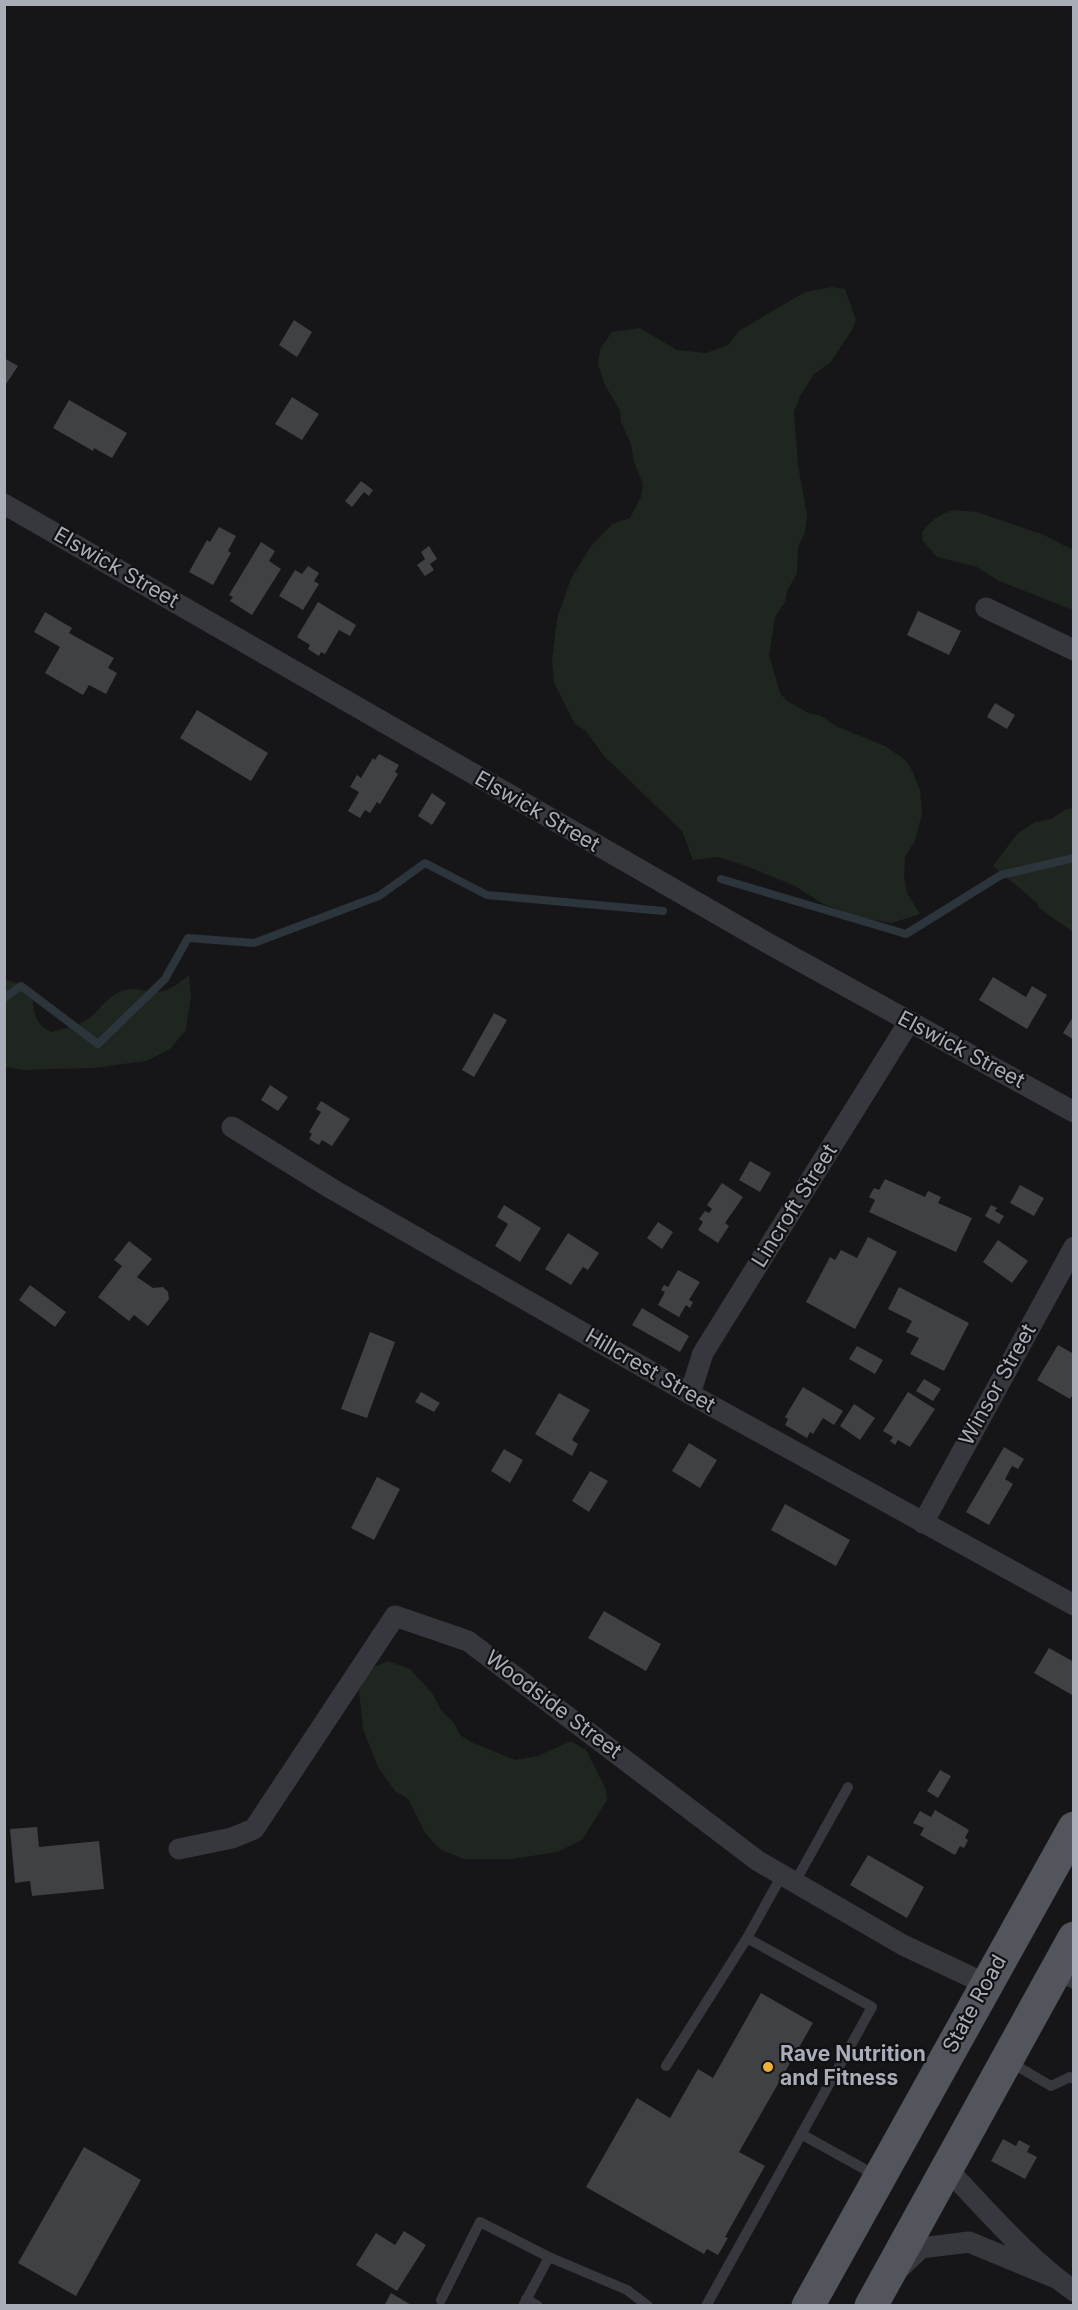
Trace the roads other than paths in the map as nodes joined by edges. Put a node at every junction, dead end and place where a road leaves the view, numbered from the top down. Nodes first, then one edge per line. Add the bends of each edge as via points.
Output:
1 (4, 504) edge
2 (986, 608) dead end
3 (1074, 650) edge
4 (909, 1022) junction
5 (1074, 1112) edge
6 (232, 1128) dead end
7 (1074, 1247) edge
8 (690, 1394) junction
9 (922, 1523) junction
10 (1074, 1605) edge
11 (848, 1788) dead end
12 (1074, 1828) edge
13 (179, 1849) dead end
14 (789, 1879) junction
15 (747, 1938) junction
16 (1074, 1938) edge
17 (1064, 1980) edge
18 (986, 1984) junction
19 (1007, 2061) junction
20 (666, 2066) dead end
21 (1074, 2079) edge
22 (801, 2134) junction
23 (947, 2169) junction
24 (879, 2177) junction
25 (549, 2257) junction
26 (1056, 2278) junction
27 (1074, 2291) edge
28 (877, 2295) edge
29 (441, 2300) dead end
30 (525, 2302) edge
31 (538, 2306) edge
32 (648, 2306) edge
33 (706, 2306) edge
34 (808, 2306) edge

1 - 4 street, Elswick Street
2 - 3 street
4 - 5 street, Elswick Street
4 - 8 street, Lincroft Street via 703,1353
6 - 8 street, Hillcrest Street
7 - 9 street, Winsor Street
8 - 9 street, Hillcrest Street
9 - 10 street, Hillcrest Street
11 - 14 lane
12 - 18 main road, State Road
13 - 14 street, Woodside Street via 232,1838 254,1829 395,1616 468,1641 758,1861
14 - 15 lane
14 - 18 street, Woodside Street via 903,1945
15 - 20 lane
15 - 22 lane via 872,2007
16 - 17 main road
17 - 19 main road
18 - 24 main road, State Road
19 - 21 lane via 1051,2086 1070,2076
19 - 23 main road
22 - 24 lane
22 - 33 lane
23 - 26 street
23 - 28 main road
24 - 34 main road, State Road
25 - 29 lane via 480,2222
25 - 30 lane
25 - 32 lane via 627,2290
26 - 27 street
26 - 28 street via 969,2242 921,2248
30 - 31 lane

